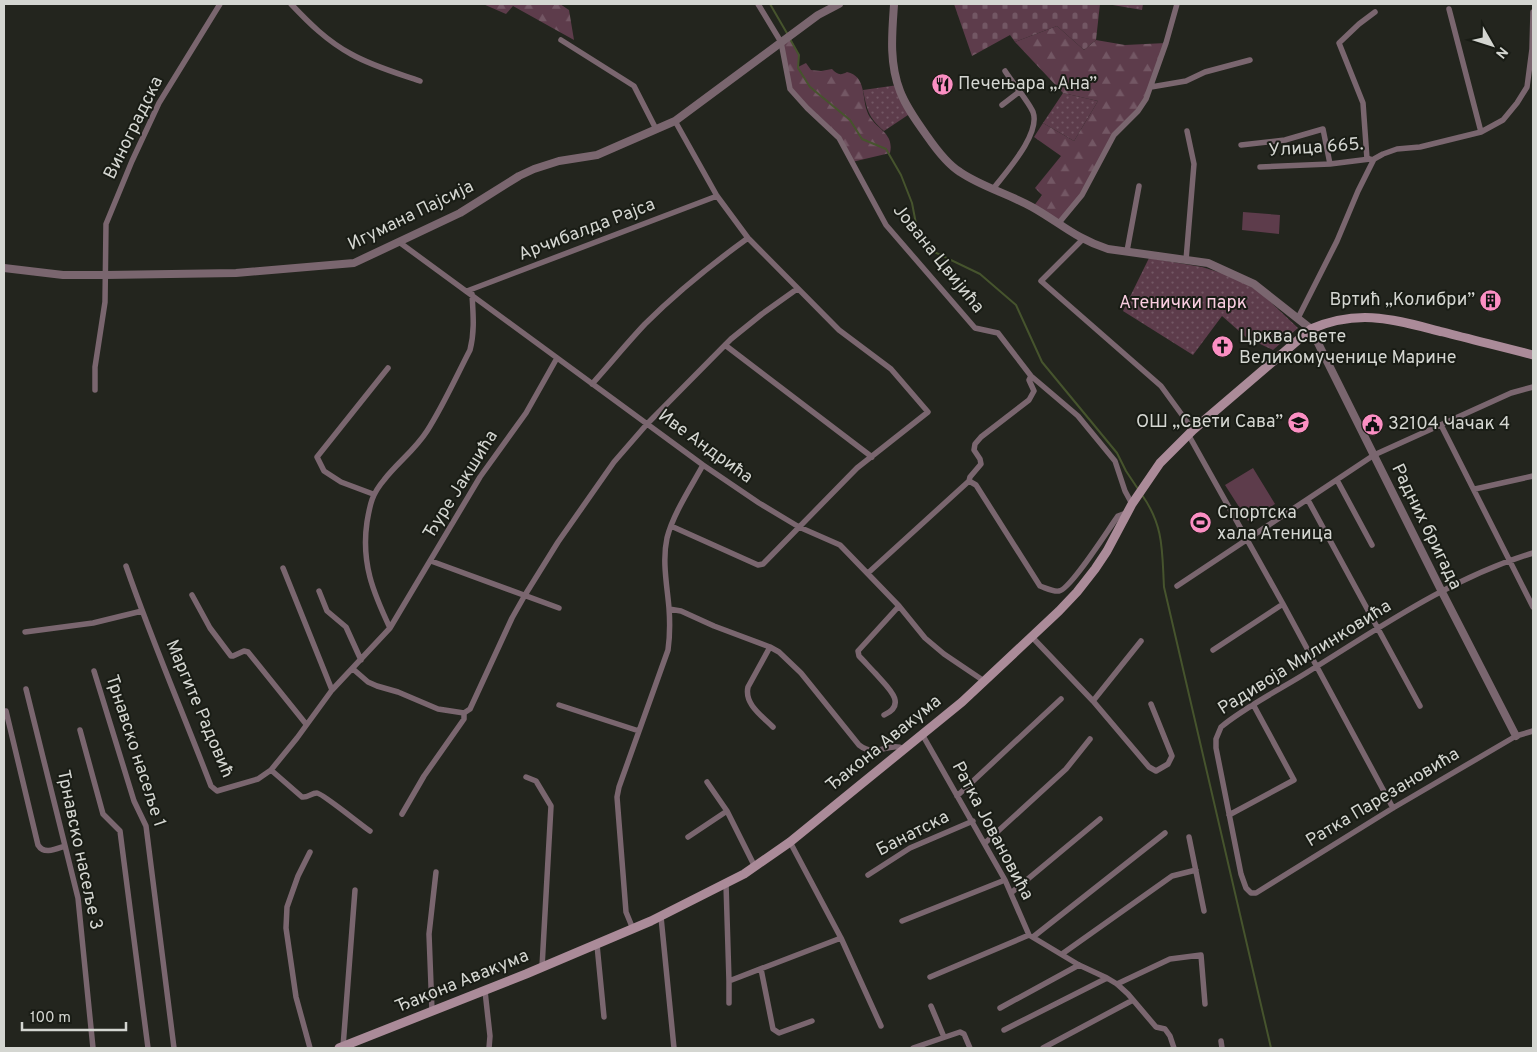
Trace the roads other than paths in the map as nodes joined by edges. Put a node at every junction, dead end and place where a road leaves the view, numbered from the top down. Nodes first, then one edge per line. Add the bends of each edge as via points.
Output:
1 (220, 4) edge
2 (291, 4) edge
3 (758, 4) edge
4 (839, 4) edge
5 (894, 4) edge
6 (1177, 4) edge
7 (1449, 9) dead end
8 (1375, 12) dead end
9 (1533, 12) edge
10 (561, 40) dead end
11 (781, 42) junction
12 (1250, 60) dead end
13 (1005, 71) dead end
14 (420, 82) dead end
15 (1151, 87) junction
16 (1530, 87) edge
17 (1019, 92) junction
18 (1002, 105) dead end
19 (675, 121) junction
20 (656, 129) junction
21 (1187, 131) dead end
22 (1481, 132) junction
23 (1241, 145) dead end
24 (1367, 158) junction
25 (1374, 158) junction
26 (1330, 164) junction
27 (1260, 167) dead end
28 (1139, 186) dead end
29 (993, 189) junction
30 (717, 196) junction
31 (1058, 224) junction
32 (748, 238) junction
33 (1082, 239) junction
34 (400, 242) junction
35 (1127, 251) junction
36 (1186, 260) junction
37 (4, 268) edge
38 (106, 275) junction
39 (797, 289) junction
40 (470, 292) junction
41 (1298, 318) junction
42 (1311, 329) junction
43 (725, 345) junction
44 (1533, 355) edge
45 (557, 358) junction
46 (388, 368) dead end
47 (1031, 376) junction
48 (592, 384) junction
49 (1533, 387) edge
50 (95, 390) dead end
51 (648, 424) junction
52 (1441, 425) junction
53 (1190, 432) junction
54 (1374, 455) junction
55 (872, 457) junction
56 (703, 465) junction
57 (1533, 476) edge
58 (1337, 480) junction
59 (969, 481) junction
60 (1475, 489) junction
61 (373, 494) junction
62 (1308, 500) junction
63 (1133, 502) junction
64 (1126, 513) junction
65 (671, 526) junction
66 (799, 527) junction
67 (1247, 539) junction
68 (1372, 545) dead end
69 (1533, 553) edge
70 (1510, 560) junction
71 (431, 561) junction
72 (126, 566) dead end
73 (283, 568) dead end
74 (868, 573) junction
75 (1177, 586) dead end
76 (320, 591) dead end
77 (1442, 592) junction
78 (192, 595) dead end
79 (525, 595) junction
80 (1284, 604) junction
81 (899, 606) junction
82 (559, 608) dead end
83 (1533, 608) edge
84 (669, 609) junction
85 (142, 612) junction
86 (390, 628) junction
87 (1377, 629) junction
88 (25, 632) dead end
89 (1032, 637) junction
90 (1141, 640) dead end
91 (770, 647) junction
92 (1213, 650) dead end
93 (361, 660) junction
94 (1317, 666) junction
95 (353, 669) junction
96 (94, 671) dead end
97 (984, 682) junction
98 (26, 689) dead end
99 (332, 690) junction
100 (1061, 699) dead end
101 (1093, 701) junction
102 (1151, 704) dead end
103 (559, 705) dead end
104 (1254, 706) junction
105 (1420, 706) dead end
106 (6, 711) dead end
107 (464, 713) junction
108 (884, 715) dead end
109 (306, 724) junction
110 (773, 727) dead end
111 (80, 730) dead end
112 (639, 731) junction
113 (1533, 731) edge
114 (922, 734) junction
115 (1516, 736) junction
116 (1090, 739) dead end
117 (904, 749) junction
118 (271, 770) junction
119 (526, 777) dead end
120 (707, 782) dead end
121 (957, 796) junction
122 (1394, 808) junction
123 (728, 812) junction
124 (402, 814) dead end
125 (1229, 816) junction
126 (1100, 819) dead end
127 (973, 821) junction
128 (370, 831) dead end
129 (1165, 833) dead end
130 (688, 837) dead end
131 (1189, 837) dead end
132 (790, 842) junction
133 (985, 843) junction
134 (65, 846) junction
135 (310, 852) dead end
136 (755, 867) junction
137 (1196, 870) junction
138 (436, 872) dead end
139 (868, 875) dead end
140 (1006, 880) junction
141 (726, 884) junction
142 (356, 890) dead end
143 (1011, 893) junction
144 (1251, 893) joint
145 (1204, 911) dead end
146 (661, 917) junction
147 (902, 921) dead end
148 (633, 929) junction
149 (1031, 936) junction
150 (841, 938) junction
151 (596, 945) junction
152 (1062, 954) junction
153 (1079, 965) junction
154 (542, 968) junction
155 (761, 969) junction
156 (930, 977) dead end
157 (1107, 978) junction
158 (729, 981) junction
159 (1117, 984) junction
160 (485, 991) junction
161 (1133, 1000) junction
162 (729, 1003) dead end
163 (1205, 1004) dead end
164 (931, 1006) dead end
165 (1000, 1008) dead end
166 (432, 1011) junction
167 (604, 1018) dead end
168 (812, 1021) dead end
169 (881, 1026) dead end
170 (1004, 1030) dead end
171 (944, 1037) junction
172 (1221, 1041) dead end
173 (341, 1047) edge
174 (93, 1048) edge
175 (148, 1048) edge
176 (174, 1048) edge
177 (310, 1048) edge
178 (489, 1048) edge
179 (674, 1048) edge
180 (913, 1048) edge
181 (970, 1048) edge
182 (1043, 1048) edge
183 (1174, 1048) edge
184 (1222, 1048) edge

1 - 38 street, Виноградска via 159,103 132,162 106,224
2 - 14 street via 342,50
3 - 11 street
4 - 11 street, Игумана Пајсија
5 - 29 street via 893,61 900,91 911,112 952,166 970,179
6 - 15 street
7 - 22 street
8 - 24 street via 1339,44 1363,103
9 - 16 street
10 - 20 street via 634,86
11 - 19 street, Игумана Пајсија
11 - 47 street, Јована Цвијића via 790,89 839,138 886,225 975,328 998,333
12 - 15 street via 1205,72 1186,81
13 - 17 street
15 - 31 street via 1138,111 1114,135 1082,195
16 - 22 street via 1503,120
17 - 18 street
17 - 29 street via 1034,116 1030,139
19 - 20 street, Игумана Пајсија
19 - 30 street
20 - 34 street, Игумана Пајсија via 597,154 534,169 460,213
21 - 36 street via 1194,164
22 - 25 street via 1420,147 1397,149
23 - 26 street via 1285,140 1323,128
24 - 25 street, Улица 665.
24 - 26 street, Улица 665.
25 - 41 street
26 - 27 street, Улица 665.
28 - 35 street
29 - 31 street via 1033,207
30 - 32 street
30 - 40 street, Арчибалда Рајса
31 - 33 street
32 - 39 street
32 - 48 street via 672,298
33 - 35 street
33 - 53 street via 1041,281 1160,386
34 - 38 street, Игумана Пајсија via 354,263 236,273
34 - 40 street, Иве Андрића
35 - 36 street
36 - 41 street via 1208,264 1241,277
37 - 38 street, Игумана Пајсија via 63,275
38 - 50 street, Виноградска
39 - 43 street
39 - 55 street via 839,330 891,368 928,412
40 - 45 street, Иве Андрића
40 - 61 street via 474,327 470,350 427,432
41 - 42 street
42 - 44 main road, Ђакона Авакума via 1346,318 1381,317
42 - 53 main road, Ђакона Авакума
42 - 54 street, Радних бригада
43 - 51 street
43 - 55 street
45 - 48 street, Иве Андрића
45 - 71 street, Ђуре Јакшића via 526,413 480,477
46 - 61 street via 317,457 324,471 341,482
47 - 59 street via 1029,380 1034,391 1029,400 975,444 974,450 981,464
47 - 63 street, Јована Цвијића via 1078,416 1115,461 1124,492
48 - 51 street, Иве Андрића
49 - 52 street via 1511,393
51 - 56 street, Иве Андрића
51 - 79 street via 614,462 585,502
52 - 54 street
52 - 60 street
53 - 63 main road, Ђакона Авакума via 1164,458
53 - 67 street
54 - 58 street
54 - 77 street, Радних бригада
55 - 66 street
56 - 65 street
56 - 66 street, Иве Андрића
57 - 60 street
58 - 62 street
58 - 68 street
59 - 64 street via 976,485 1040,586 1058,591 1072,579 1118,516
59 - 74 street
60 - 70 street
61 - 86 street via 365,552 369,576
62 - 67 street
62 - 87 street
63 - 64 main road, Ђакона Авакума
64 - 89 main road, Ђакона Авакума via 1095,569
65 - 66 street via 758,565 763,564
65 - 84 street via 664,563
66 - 74 street, Иве Андрића via 840,546
67 - 75 street
67 - 80 street
69 - 70 street, Радивоја Милинковића
70 - 77 street, Радивоја Милинковића
70 - 83 street
71 - 79 street
71 - 86 street, Ђуре Јакшића
72 - 85 street, Маргите Радовић
73 - 99 street
74 - 81 street, Иве Андрића
76 - 93 street via 326,611 346,626
77 - 87 street, Радивоја Милинковића
77 - 115 street, Радних бригада
78 - 109 street via 210,628 231,656 248,652
79 - 82 street
79 - 107 street via 470,709
80 - 92 street
80 - 94 street
81 - 97 street, Иве Андрића via 925,638
81 - 108 street via 858,650 859,656 893,694 894,706
84 - 91 street
84 - 112 street via 668,650
85 - 88 street
85 - 118 street, Маргите Радовић via 211,786 217,792 258,779
86 - 93 street, Маргите Радовић
87 - 94 street, Радивоја Милинковића
87 - 105 street
89 - 97 main road, Ђакона Авакума
89 - 101 street
90 - 101 street
91 - 110 street via 746,694 750,703
91 - 117 street via 801,673 864,749 874,751 894,746
93 - 95 street, Маргите Радовић
94 - 104 street, Радивоја Милинковића
94 - 122 street
95 - 99 street, Маргите Радовић
95 - 107 street via 377,686 438,709
96 - 176 street, Трнавско насеље 1 via 134,801 146,826
97 - 114 main road, Ђакона Авакума
98 - 134 street, Трнавско насеље 3
99 - 109 street, Маргите Радовић
100 - 121 street
101 - 102 street via 1149,767 1156,770 1168,764 1172,756
103 - 112 street
104 - 125 street, Радивоја Милинковића via 1221,727 1216,739
104 - 125 street via 1294,780
106 - 134 street via 38,845 45,851
107 - 124 street via 464,719
109 - 118 street, Маргите Радовић
111 - 175 street via 103,814 120,831
112 - 148 street via 617,797 626,912
113 - 115 street, Ратка Парезановића
114 - 117 main road, Ђакона Авакума
114 - 121 street, Ратка Јовановића
115 - 122 street, Ратка Парезановића
116 - 133 street via 1066,769
117 - 132 main road, Ђакона Авакума
118 - 128 street via 302,797 322,794
119 - 154 street via 536,781 551,806
120 - 123 street
121 - 127 street, Ратка Јовановића
122 - 144 street, Ратка Парезановића via 1256,893
123 - 130 street
123 - 136 street
125 - 144 street, Радивоја Милинковића via 1240,874
126 - 143 street
127 - 133 street, Ратка Јовановића
127 - 139 street, Банатска via 910,848
129 - 149 street
131 - 137 street
132 - 136 main road, Ђакона Авакума
132 - 150 street
133 - 140 street, Ратка Јовановића
134 - 174 street, Трнавско насеље 3 via 82,924
135 - 177 street via 286,907 286,928 296,996
136 - 141 main road, Ђакона Авакума
137 - 145 street
137 - 152 street via 1172,876
138 - 166 street via 429,934
140 - 143 street, Ратка Јовановића
140 - 147 street
141 - 146 main road, Ђакона Авакума
141 - 158 street
142 - 173 street
143 - 149 street, Ратка Јовановића
146 - 148 main road, Ђакона Авакума
146 - 179 street
148 - 151 main road, Ђакона Авакума
149 - 152 street
149 - 156 street
150 - 155 street
150 - 169 street
151 - 154 main road, Ђакона Авакума
151 - 167 street
152 - 153 street
153 - 157 street
153 - 165 street
154 - 160 main road, Ђакона Авакума
155 - 158 street
155 - 168 street via 772,1029 779,1033
157 - 159 street
157 - 170 street
158 - 162 street
159 - 161 street
159 - 163 street via 1170,959 1201,955
160 - 166 main road, Ђакона Авакума
160 - 178 street
161 - 182 street
161 - 183 street via 1156,1027 1166,1029
164 - 171 street
166 - 173 main road, Ђакона Авакума
171 - 180 street
171 - 181 street via 960,1032
172 - 184 street

